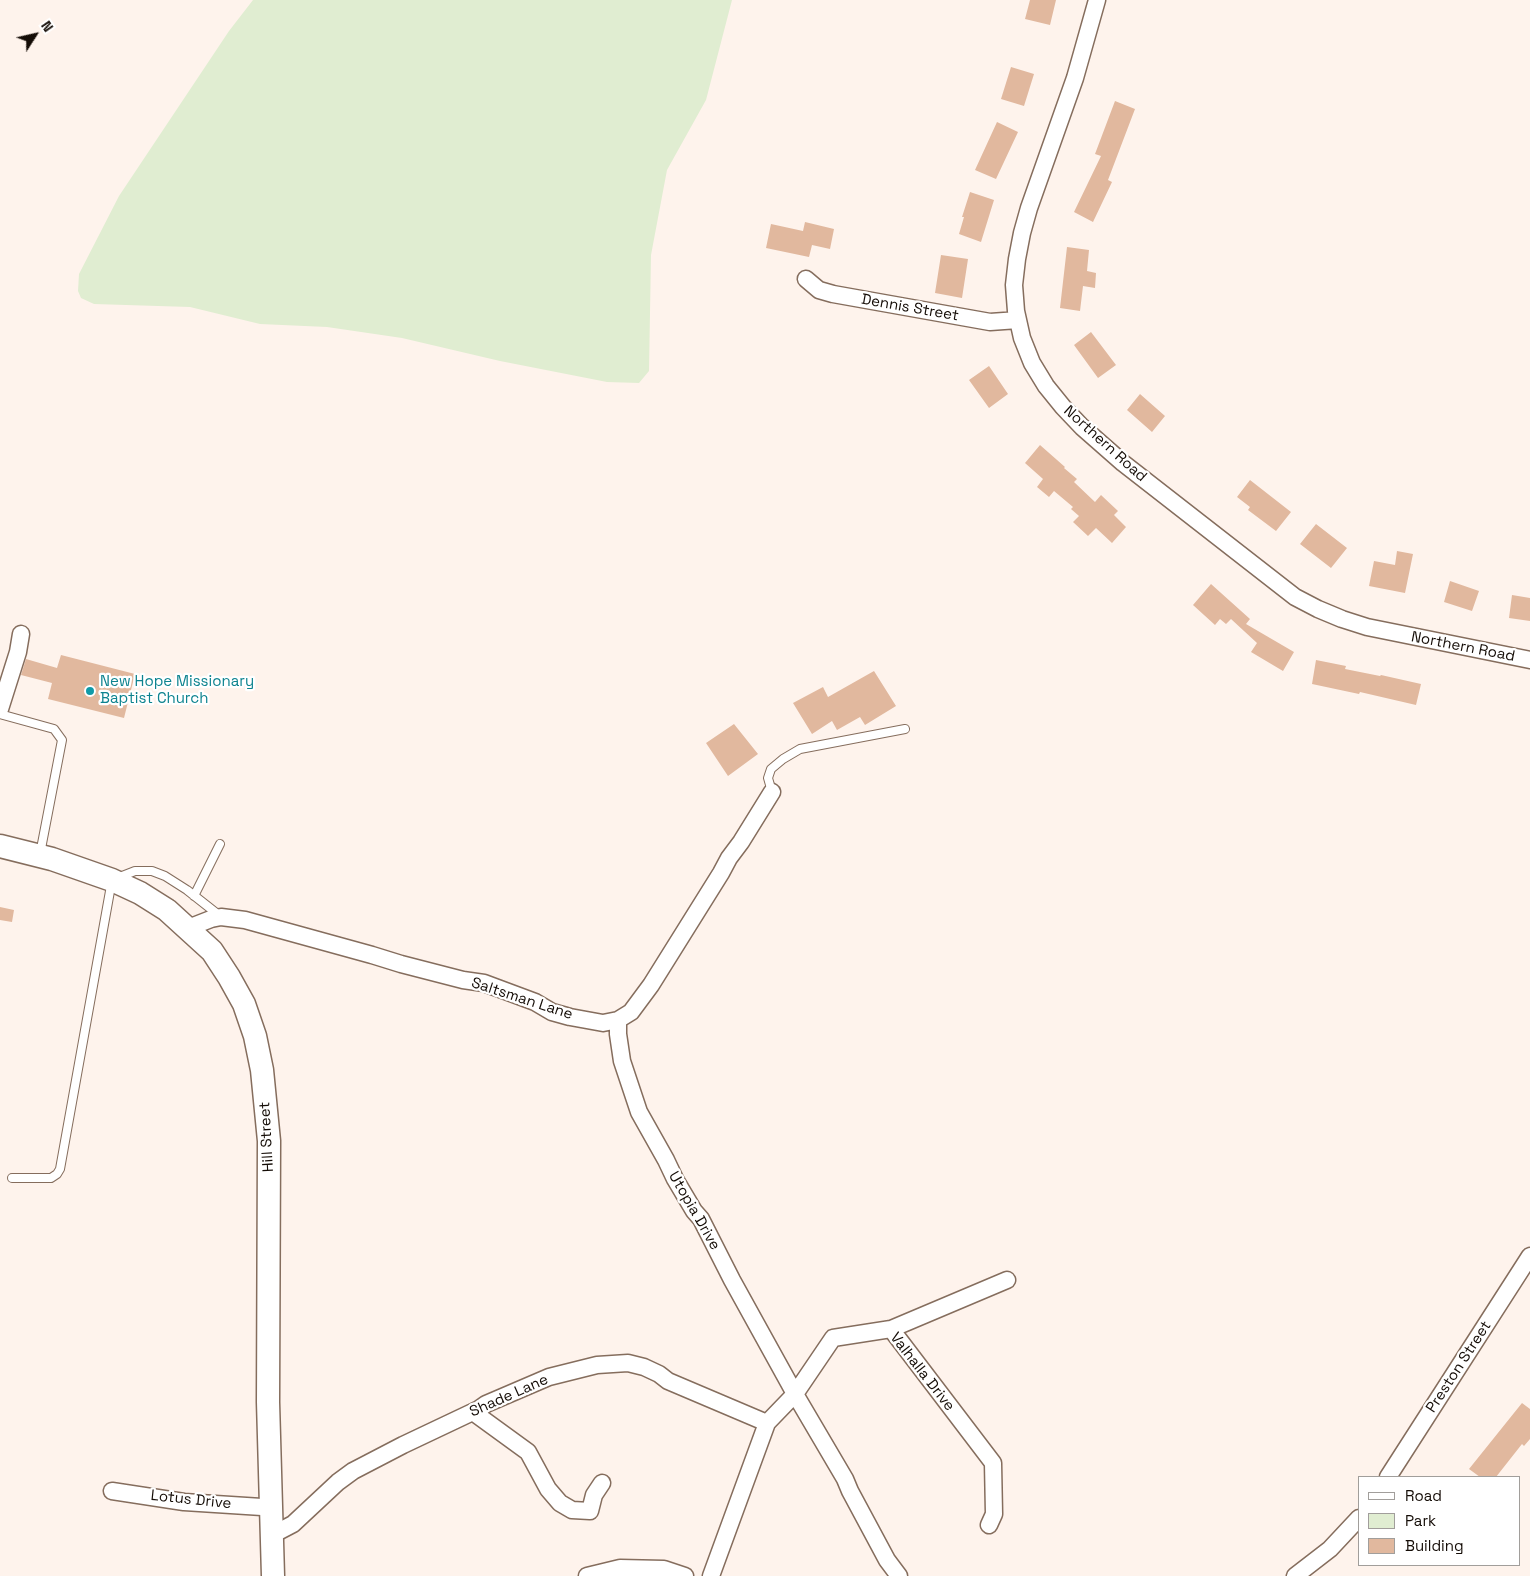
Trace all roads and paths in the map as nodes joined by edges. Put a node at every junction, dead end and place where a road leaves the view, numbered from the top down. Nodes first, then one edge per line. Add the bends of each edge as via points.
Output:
1 (1097, 0) edge
2 (806, 279) dead end
3 (1018, 320) junction
4 (21, 634) dead end
5 (1530, 660) edge
6 (0, 709) edge
7 (0, 714) edge
8 (905, 729) dead end
9 (772, 792) joint
10 (220, 844) dead end
11 (0, 846) edge
12 (39, 856) junction
13 (112, 880) junction
14 (194, 896) junction
15 (221, 917) junction
16 (188, 928) junction
17 (618, 1020) junction
18 (12, 1178) dead end
19 (1530, 1256) edge
20 (1007, 1280) dead end
21 (891, 1329) junction
22 (796, 1394) junction
23 (473, 1412) junction
24 (766, 1423) junction
25 (1389, 1476) edge
26 (602, 1483) dead end
27 (112, 1491) dead end
28 (270, 1505) junction
29 (1358, 1519) edge
30 (989, 1525) dead end
31 (272, 1535) junction
32 (273, 1576) edge
33 (588, 1576) edge
34 (685, 1576) edge
35 (711, 1576) edge
36 (899, 1576) edge
37 (1295, 1576) edge

1 - 3 street, Northern Road via 1075,78 1022,233 1014,285
2 - 3 street, Dennis Street via 819,290 833,294 990,322
3 - 5 street, Northern Road via 1032,362 1046,386 1082,427 1295,597 1367,627
4 - 6 street
7 - 12 lane via 54,729 62,740
8 - 9 lane via 800,749 771,769 768,778
9 - 17 street via 650,985 631,1012
10 - 14 lane
11 - 12 street, Hill Street
12 - 13 street, Hill Street
13 - 14 lane via 135,871 152,871
13 - 16 street, Hill Street via 160,905
13 - 18 lane via 60,1168 51,1178
14 - 15 lane
15 - 16 street, Saltsman Lane
15 - 17 street, Saltsman Lane via 245,920 401,964 484,983 570,1017 603,1023
16 - 28 street, Hill Street via 212,951 244,1004 262,1070 270,1178
17 - 22 street, Utopia Drive via 622,1061 639,1112
19 - 25 street, Preston Street
20 - 21 street
21 - 22 street, Valhalla Drive via 833,1338
21 - 30 street, Valhalla Drive via 993,1463 994,1514
22 - 24 street, Valhalla Drive
22 - 36 street
23 - 24 street, Shade Lane via 549,1377 597,1365 628,1363 644,1367 668,1381
23 - 26 street via 528,1452 548,1489 560,1503 572,1510 590,1511 594,1495
23 - 31 street, Shade Lane via 353,1471 293,1524
24 - 35 street, Valhalla Drive
27 - 28 street, Lotus Drive via 184,1502
28 - 31 street, Hill Street
29 - 37 street via 1330,1549
31 - 32 street, Hill Street
33 - 34 street via 620,1568 664,1569

